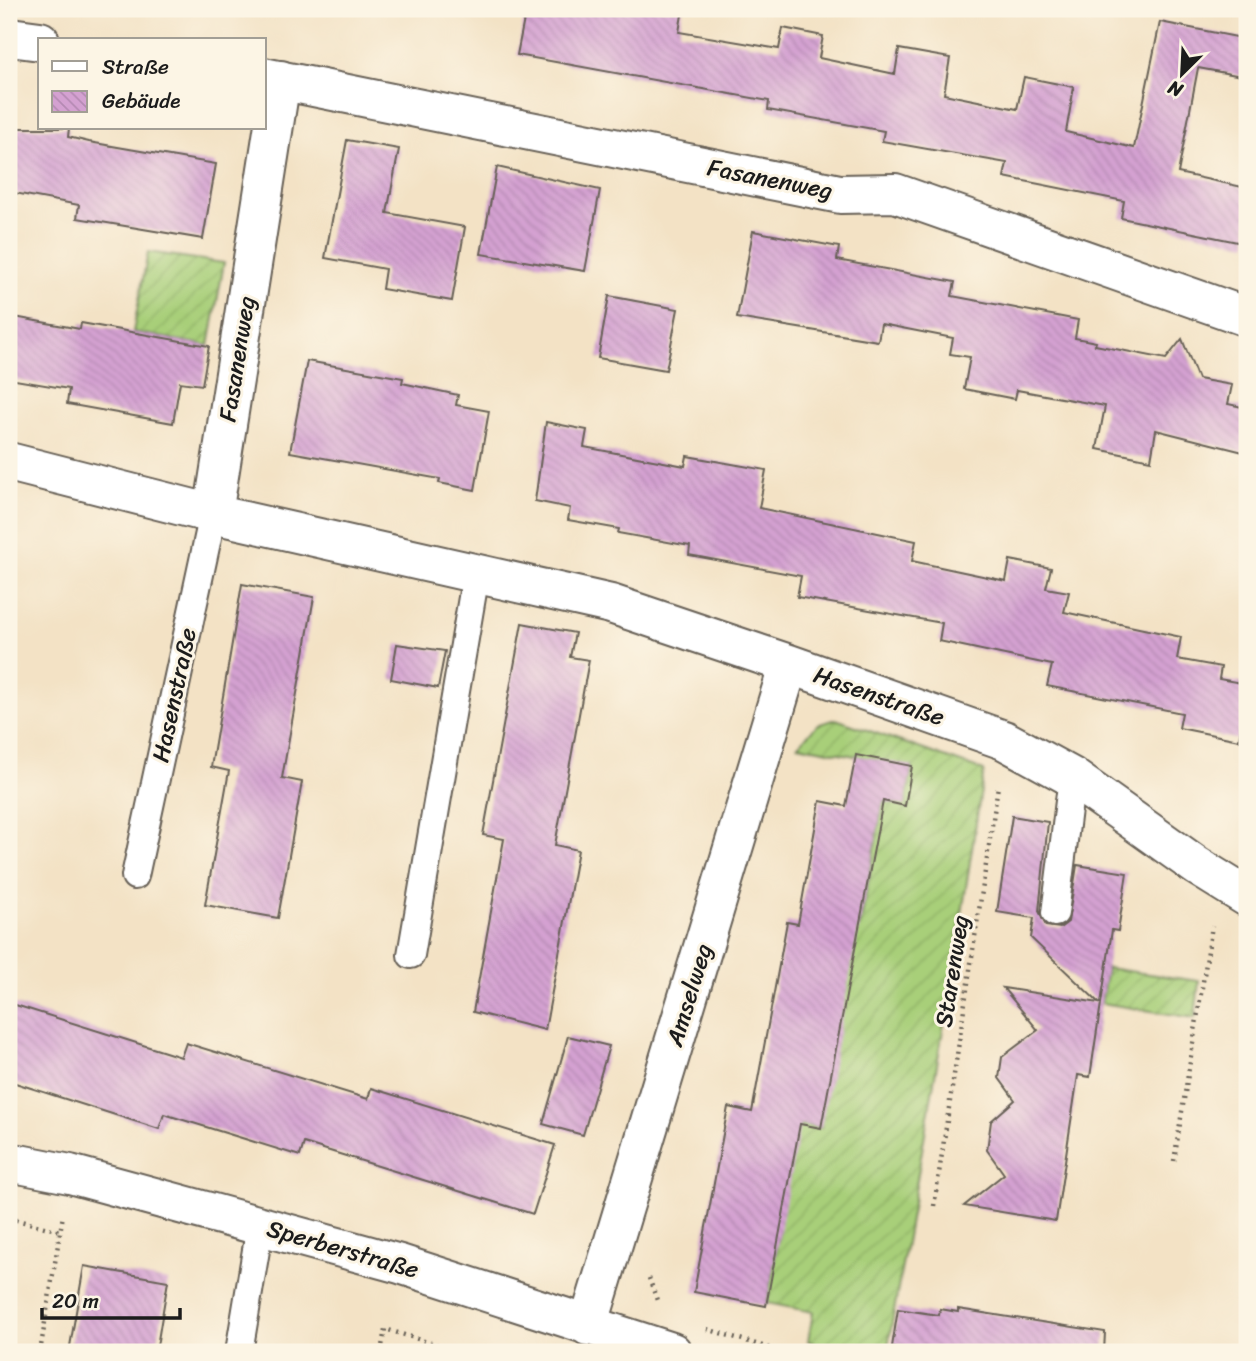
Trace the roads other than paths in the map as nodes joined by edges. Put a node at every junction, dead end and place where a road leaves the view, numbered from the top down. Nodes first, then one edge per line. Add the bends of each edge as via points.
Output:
1 (10, 37) edge
2 (38, 41) edge
3 (272, 79) edge
4 (266, 123) edge
5 (265, 130) edge
6 (1247, 317) edge
7 (9, 462) edge
8 (213, 514) junction
9 (476, 574) junction
10 (789, 664) junction
11 (1072, 777) junction
12 (135, 876) dead end
13 (1233, 889) edge
14 (1055, 913) dead end
15 (411, 955) dead end
16 (9, 1162) edge
17 (260, 1226) junction
18 (589, 1326) junction
19 (666, 1337) edge
20 (239, 1352) edge

1 - 2 street
3 - 4 street, Fasanenweg
3 - 6 street, Fasanenweg via 839,194 895,193
5 - 8 street, Fasanenweg
7 - 8 street, Hasenstraße
8 - 9 street, Hasenstraße
8 - 12 lane, Hasenstraße
9 - 10 street, Hasenstraße via 611,604
9 - 15 lane
10 - 11 street, Hasenstraße via 1004,740
10 - 18 street, Amselweg
11 - 13 street, Hasenstraße
11 - 14 lane
16 - 17 street, Sperberstraße
17 - 18 street, Sperberstraße via 400,1264
17 - 20 lane
18 - 19 street, Sperberstraße

